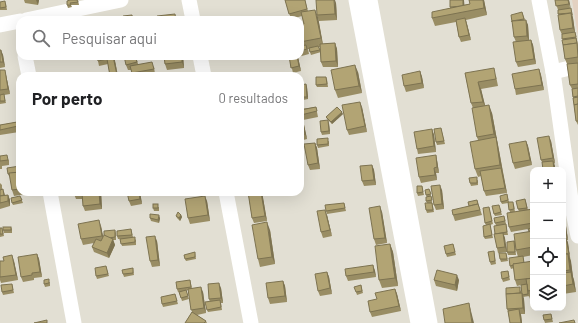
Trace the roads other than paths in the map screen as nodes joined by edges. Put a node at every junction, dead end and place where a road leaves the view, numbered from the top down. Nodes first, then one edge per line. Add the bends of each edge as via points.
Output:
1 (120, 0) edge
2 (189, 0) edge
3 (356, 0) edge
4 (370, 0) edge
5 (539, 0) edge
6 (51, 16) edge
7 (192, 16) edge
8 (16, 23) edge
9 (0, 25) edge
10 (26, 60) edge
11 (201, 60) edge
12 (578, 66) edge
13 (28, 72) edge
14 (203, 72) edge
15 (553, 72) junction
16 (51, 196) edge
17 (227, 196) edge
18 (575, 206) edge
19 (578, 236) edge
20 (74, 323) edge
21 (251, 323) edge
22 (418, 323) edge
23 (430, 323) edge

1 - 6 street
2 - 7 street
3 - 22 street
4 - 23 street
5 - 15 street
8 - 9 street
10 - 13 street
11 - 14 street
12 - 15 street
15 - 18 street
16 - 20 street
17 - 21 street
18 - 19 street

